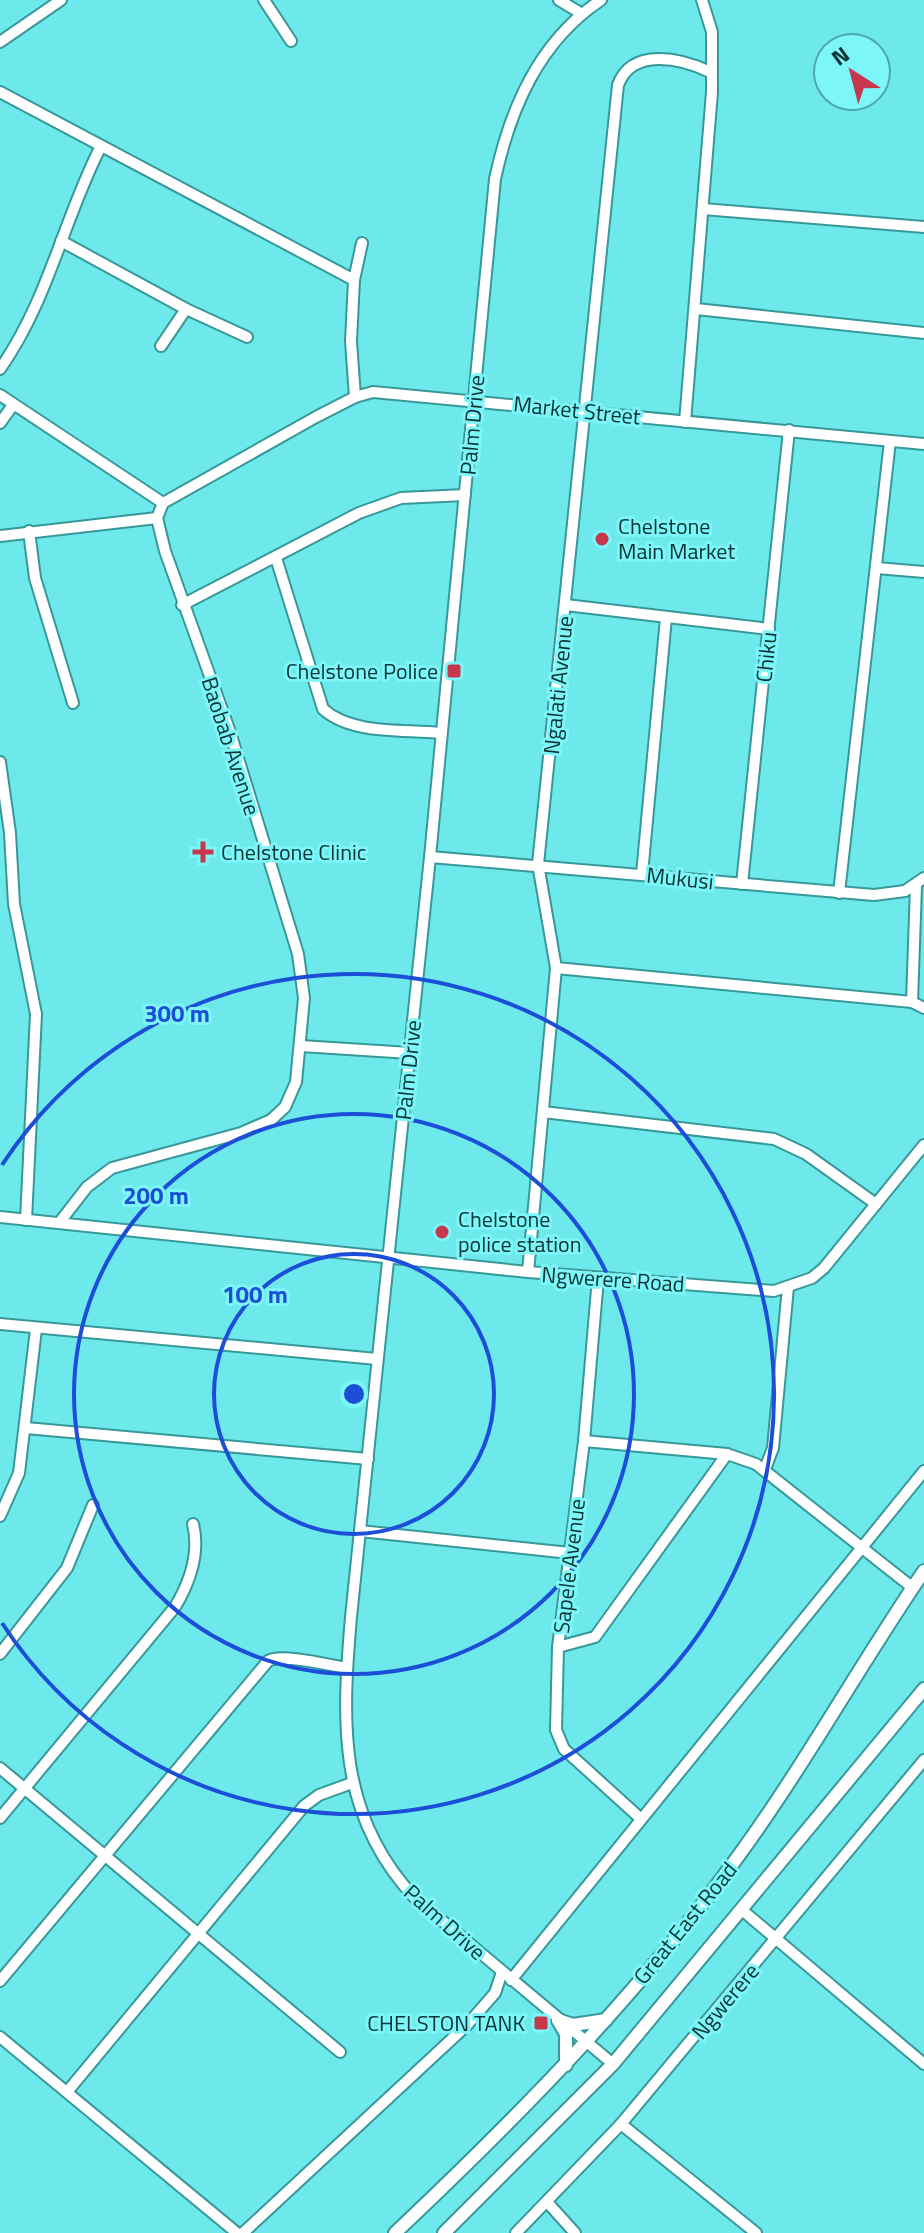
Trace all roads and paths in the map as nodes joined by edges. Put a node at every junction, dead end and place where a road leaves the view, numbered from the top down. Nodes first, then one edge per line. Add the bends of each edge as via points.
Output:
1 (61, 0) edge
2 (264, 0) edge
3 (559, 0) edge
4 (601, 0) edge
5 (702, 0) edge
6 (582, 14) junction
7 (291, 41) dead end
8 (0, 42) edge
9 (710, 72) junction
10 (0, 92) edge
11 (100, 148) junction
12 (703, 209) junction
13 (924, 227) edge
14 (61, 241) junction
15 (362, 243) dead end
16 (354, 280) junction
17 (186, 309) junction
18 (696, 309) junction
19 (924, 333) edge
20 (247, 337) dead end
21 (161, 346) dead end
22 (0, 369) edge
23 (0, 395) edge
24 (355, 397) junction
25 (474, 400) junction
26 (13, 405) junction
27 (586, 411) junction
28 (685, 422) junction
29 (0, 423) edge
30 (789, 430) junction
31 (890, 441) junction
32 (924, 444) edge
33 (465, 495) junction
34 (163, 503) junction
35 (157, 518) junction
36 (29, 531) junction
37 (0, 536) edge
38 (276, 558) junction
39 (877, 568) junction
40 (924, 572) edge
41 (182, 605) junction
42 (566, 605) junction
43 (666, 618) junction
44 (769, 629) junction
45 (73, 703) dead end
46 (440, 733) junction
47 (0, 762) edge
48 (430, 857) junction
49 (538, 864) junction
50 (642, 874) junction
51 (924, 878) edge
52 (742, 884) junction
53 (916, 886) junction
54 (839, 893) junction
55 (556, 968) junction
56 (912, 1002) junction
57 (924, 1008) edge
58 (301, 1046) junction
59 (410, 1053) junction
60 (543, 1112) junction
61 (924, 1145) edge
62 (876, 1204) junction
63 (0, 1217) edge
64 (26, 1220) junction
65 (59, 1223) junction
66 (390, 1256) junction
67 (528, 1272) junction
68 (598, 1278) junction
69 (788, 1287) junction
70 (0, 1324) edge
71 (36, 1329) junction
72 (377, 1359) junction
73 (26, 1428) junction
74 (584, 1441) junction
75 (727, 1454) junction
76 (368, 1459) junction
77 (765, 1469) junction
78 (924, 1471) edge
79 (93, 1505) dead end
80 (0, 1516) edge
81 (193, 1524) dead end
82 (360, 1531) junction
83 (862, 1548) junction
84 (570, 1553) junction
85 (924, 1571) edge
86 (913, 1588) junction
87 (558, 1647) junction
88 (0, 1654) edge
89 (347, 1668) junction
90 (924, 1689) edge
91 (924, 1760) edge
92 (0, 1768) edge
93 (352, 1783) junction
94 (25, 1789) junction
95 (0, 1818) edge
96 (640, 1818) junction
97 (106, 1856) junction
98 (742, 1910) junction
99 (200, 1933) junction
100 (777, 1940) junction
101 (506, 1976) junction
102 (0, 1981) edge
103 (558, 2020) junction
104 (606, 2020) junction
105 (0, 2037) edge
106 (587, 2043) junction
107 (340, 2052) dead end
108 (613, 2064) junction
109 (924, 2064) edge
110 (566, 2065) junction
111 (67, 2092) junction
112 (621, 2124) junction
113 (548, 2203) junction
114 (240, 2233) edge
115 (395, 2233) edge
116 (444, 2233) edge
117 (516, 2233) edge
118 (575, 2233) edge
119 (756, 2233) edge

1 - 8 street
2 - 7 street
3 - 6 street
4 - 6 street, Palm Drive
5 - 9 street via 712,32
6 - 25 street, Palm Drive via 532,74 503,138
9 - 12 street
9 - 27 street, Ngalati Avenue via 694,64 643,60 622,74
10 - 11 street
11 - 14 street
11 - 16 street
12 - 13 street
12 - 18 street
14 - 17 street
14 - 22 street via 36,311
15 - 16 street
16 - 24 street
17 - 20 street
17 - 21 street
18 - 19 street
18 - 28 street
23 - 26 street
24 - 25 street, Market Street via 384,392
24 - 34 street, Market Street
25 - 27 street, Market Street
25 - 33 street, Palm Drive
26 - 29 street
26 - 34 street
27 - 28 street, Market Street
27 - 42 street, Ngalati Avenue
28 - 30 street, Market Street
30 - 31 street, Market Street
30 - 44 street, Chiku
31 - 32 street, Market Street
31 - 39 street
33 - 38 street via 401,498 318,532
33 - 46 street, Palm Drive
34 - 35 street
35 - 36 street
35 - 41 street, Baobab Avenue
36 - 37 street
36 - 45 street via 35,578
38 - 41 street
38 - 46 street via 323,709 352,725
39 - 40 street
39 - 54 street
41 - 58 street, Baobab Avenue via 230,732 298,954 304,998
42 - 43 street
42 - 49 street, Ngalati Avenue
43 - 44 street
43 - 50 street
44 - 52 street, Chiku
46 - 48 street, Palm Drive
47 - 64 street via 14,904 36,1014
48 - 49 street, Mukusi
48 - 59 street, Palm Drive
49 - 50 street, Mukusi
49 - 55 street, Ngalati Avenue
50 - 52 street, Mukusi
51 - 53 street
52 - 54 street, Mukusi
53 - 54 street, Mukusi via 874,895
53 - 56 street
55 - 56 street
55 - 60 street, Ngalati Avenue
56 - 57 street
58 - 59 street
58 - 65 street, Baobab Avenue via 291,1097 271,1120 112,1168 87,1187
59 - 66 street, Palm Drive
60 - 62 street via 774,1139 806,1154
60 - 67 street, Ngalati Avenue
61 - 62 street, Ngwerere Road
62 - 69 street, Ngwerere Road via 824,1268
63 - 64 street, Ngwerere Road
64 - 65 street, Ngwerere Road
65 - 66 street, Ngwerere Road
66 - 67 street, Ngwerere Road
66 - 72 street, Palm Drive
67 - 68 street, Ngwerere Road
68 - 69 street, Ngwerere Road via 774,1291
68 - 74 street, Sapele Avenue
69 - 77 street via 773,1448
70 - 71 street
71 - 72 street
71 - 73 street
72 - 76 street, Palm Drive
73 - 76 street
73 - 80 street via 19,1473
74 - 75 street
74 - 84 street, Sapele Avenue
75 - 77 street
75 - 87 street via 595,1637
76 - 82 street, Palm Drive
77 - 83 street
78 - 83 street
79 - 88 street via 74,1558
81 - 94 street via 194,1557 179,1600
82 - 84 street
82 - 89 street, Palm Drive
83 - 86 street
83 - 96 street
84 - 87 street, Sapele Avenue
85 - 86 main road, Great East Road
86 - 104 main road, Great East Road via 749,1842
87 - 96 street, Sapele Avenue via 560,1744
89 - 93 street, Palm Drive via 345,1734
89 - 97 street via 285,1656 268,1661
90 - 98 main road, Great East Road
91 - 100 street, Ngwerere
92 - 94 street
93 - 99 street via 304,1806
93 - 101 street, Palm Drive via 369,1832 393,1874
94 - 95 street
94 - 97 street
96 - 101 street
97 - 99 street
97 - 102 street
98 - 100 street
98 - 108 main road, Great East Road
99 - 107 street
99 - 111 street
100 - 109 street
100 - 112 street, Ngwerere
101 - 103 street, Palm Drive
101 - 114 street via 467,2025
103 - 104 main road via 573,2025
103 - 106 street, Palm Drive
103 - 110 main road via 566,2034
104 - 106 main road, Great East Road
105 - 111 street
106 - 108 street, Palm Drive
106 - 110 main road, Great East Road
108 - 116 main road, Great East Road
110 - 115 main road, Great East Road
111 - 114 street
112 - 113 street, Ngwerere
112 - 119 street
113 - 117 street, Ngwerere
113 - 118 street

